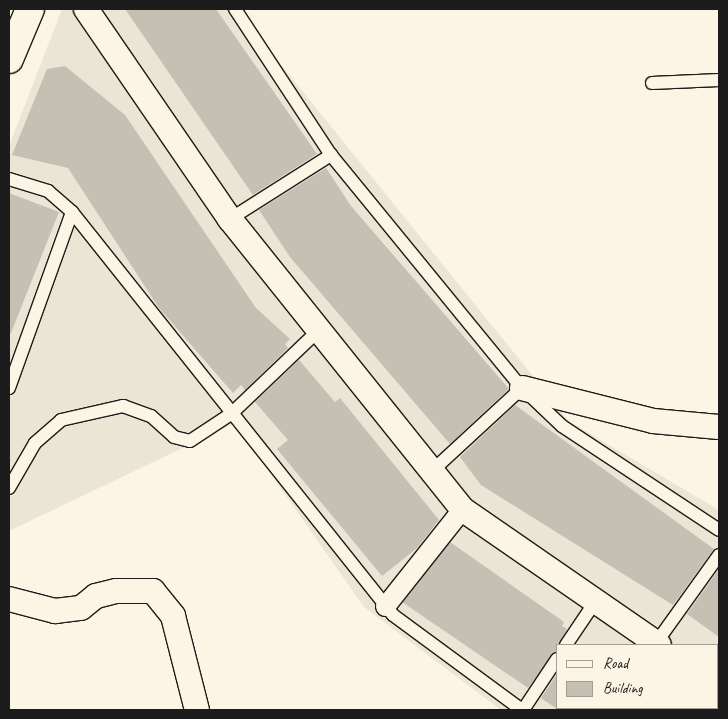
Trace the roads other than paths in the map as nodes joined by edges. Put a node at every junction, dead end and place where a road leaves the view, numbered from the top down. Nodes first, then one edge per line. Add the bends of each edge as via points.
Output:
1 (30, 9) edge
2 (86, 9) edge
3 (235, 9) edge
4 (9, 59) edge
5 (719, 80) edge
6 (652, 83) dead end
7 (331, 155) junction
8 (9, 179) edge
9 (72, 212) junction
10 (230, 219) junction
11 (319, 330) junction
12 (9, 388) edge
13 (522, 388) junction
14 (231, 414) junction
15 (719, 427) edge
16 (432, 471) junction
17 (9, 488) edge
18 (462, 509) junction
19 (719, 530) edge
20 (719, 555) edge
21 (9, 599) edge
22 (595, 602) junction
23 (385, 606) junction
24 (567, 644) edge
25 (658, 644) edge
26 (556, 660) edge
27 (198, 710) edge
28 (522, 710) edge

1 - 4 main road
2 - 10 street
3 - 7 lane
5 - 6 lane
7 - 10 lane
7 - 13 lane
8 - 9 lane via 48,191
9 - 12 lane
9 - 14 lane
10 - 11 street
11 - 14 lane
11 - 16 street
13 - 15 street via 653,421
13 - 16 lane
13 - 19 lane via 562,426
14 - 17 lane via 190,441 174,437 151,416 123,406 61,420 35,443
14 - 23 lane
16 - 18 street
18 - 22 street
18 - 23 street
20 - 25 lane
21 - 27 street via 55,611 81,608 96,596 116,591 152,591 173,616
22 - 24 lane
22 - 25 street
23 - 28 lane via 415,634
26 - 28 lane

